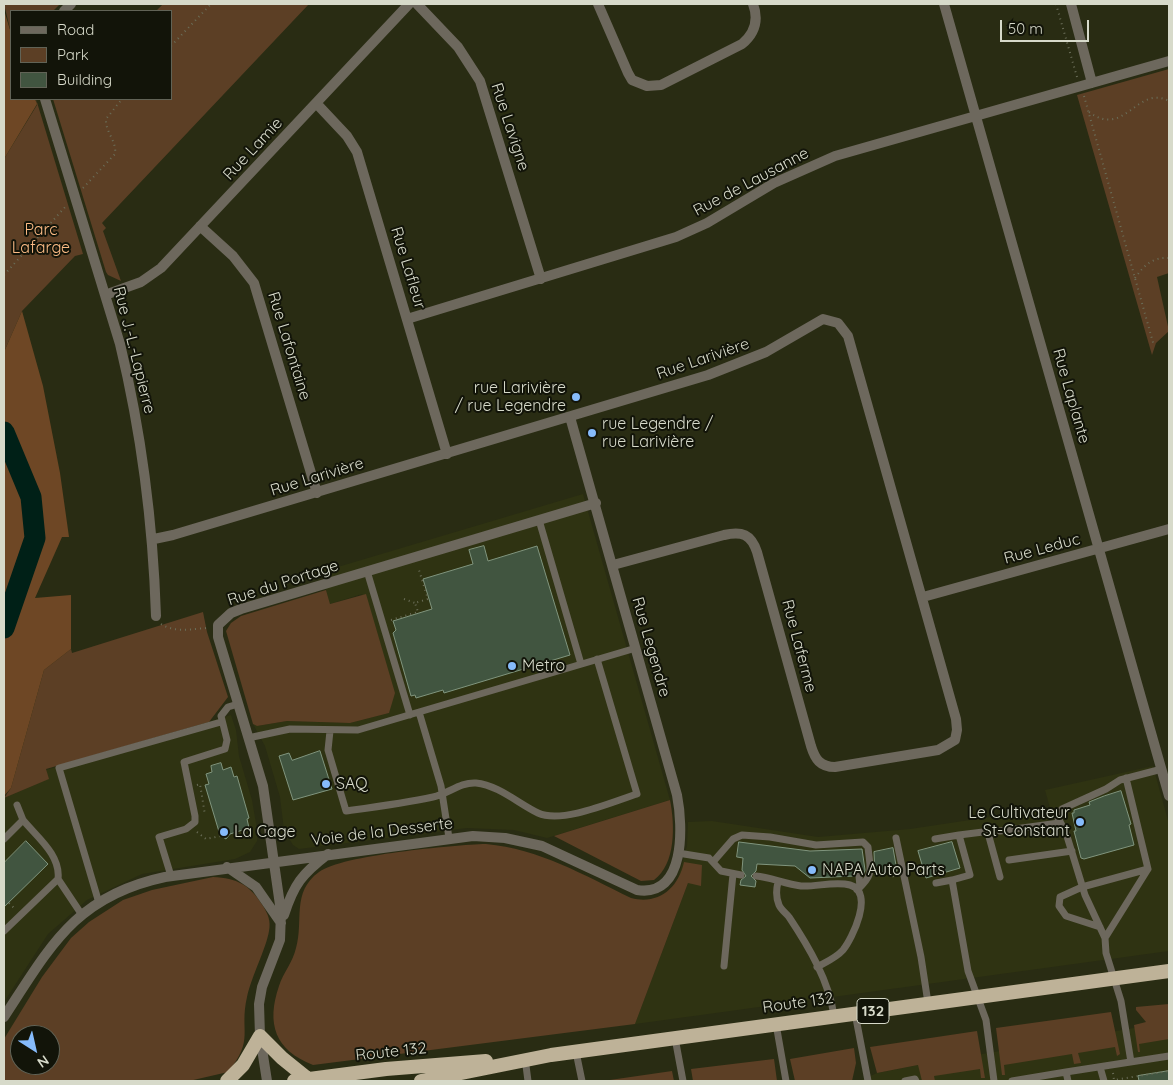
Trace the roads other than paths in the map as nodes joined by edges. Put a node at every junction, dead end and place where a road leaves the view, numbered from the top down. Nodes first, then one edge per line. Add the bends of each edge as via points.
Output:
1 (409, 4) edge
2 (417, 4) edge
3 (598, 4) edge
4 (753, 4) edge
5 (944, 4) edge
6 (1071, 4) edge
7 (1169, 62) edge
8 (1092, 83) junction
9 (45, 100) edge
10 (316, 103) junction
11 (976, 116) junction
12 (200, 226) junction
13 (541, 279) junction
14 (105, 295) junction
15 (407, 319) junction
16 (570, 417) junction
17 (447, 454) junction
18 (317, 493) junction
19 (596, 504) junction
20 (539, 520) junction
21 (1169, 529) edge
22 (154, 539) junction
23 (1099, 548) junction
24 (613, 565) junction
25 (367, 572) junction
26 (923, 597) junction
27 (156, 616) road end
28 (636, 648) junction
29 (597, 659) junction
30 (581, 664) junction
31 (238, 704) junction
32 (419, 712) junction
33 (410, 715) junction
34 (221, 722) junction
35 (330, 731) junction
36 (248, 738) junction
37 (955, 740) joint
38 (1162, 769) junction
39 (1126, 778) junction
40 (442, 794) junction
41 (1169, 796) edge
42 (17, 805) dead end
43 (23, 820) junction
44 (1059, 823) junction
45 (1000, 831) dead end
46 (959, 835) junction
47 (449, 838) junction
48 (896, 838) dead end
49 (4, 839) edge
50 (935, 839) dead end
51 (1072, 851) junction
52 (678, 853) junction
53 (328, 854) junction
54 (1009, 860) dead end
55 (275, 861) junction
56 (713, 862) junction
57 (227, 867) junction
58 (1148, 869) junction
59 (171, 876) junction
60 (756, 876) dead end
61 (1000, 877) dead end
62 (58, 879) junction
63 (948, 881) junction
64 (778, 882) junction
65 (664, 884) joint
66 (841, 885) junction
67 (1082, 887) junction
68 (857, 888) junction
69 (99, 903) junction
70 (82, 915) junction
71 (282, 924) junction
72 (1100, 927) junction
73 (4, 931) edge
74 (1105, 938) junction
75 (724, 966) dead end
76 (818, 967) junction
77 (1169, 970) edge
78 (1114, 978) junction
79 (977, 997) junction
80 (928, 1003) junction
81 (5, 1013) edge
82 (855, 1013) junction
83 (834, 1016) junction
84 (776, 1024) junction
85 (260, 1036) junction
86 (675, 1038) junction
87 (576, 1052) junction
88 (1169, 1056) edge
89 (525, 1059) junction
90 (1131, 1062) junction
91 (1100, 1067) junction
92 (1066, 1072) junction
93 (308, 1079) junction
94 (227, 1081) edge
95 (267, 1081) edge
96 (294, 1081) edge
97 (421, 1081) edge
98 (528, 1081) edge
99 (582, 1081) edge
100 (683, 1081) edge
101 (786, 1081) edge
102 (868, 1081) edge
103 (905, 1081) edge
104 (916, 1081) edge
105 (994, 1081) edge
106 (1012, 1081) edge
107 (1068, 1081) edge
108 (1104, 1081) edge

1 - 10 street, Rue Lamie
2 - 13 street, Rue Lavigne via 458,47 480,81
3 - 4 street via 632,80 654,87 742,44 750,37 756,22
5 - 11 street, Rue Laplante
6 - 8 street
7 - 8 street, Rue de Lausanne
8 - 11 street, Rue de Lausanne
9 - 14 street, Rue J.-L.-Lapierre
10 - 12 street, Rue Lamie
10 - 15 street, Rue Lafleur via 347,136 357,152
11 - 13 street, Rue de Lausanne via 835,156 783,179 684,234
11 - 23 street, Rue Laplante
12 - 14 street, Rue Lamie via 152,276
12 - 18 street, Rue Lafontaine via 237,261 254,283
13 - 15 street, Rue de Lausanne
14 - 22 street, Rue J.-L.-Lapierre via 120,344 135,414
15 - 17 street, Rue Lafleur
16 - 17 street, Rue Larivière
16 - 19 street, Rue Legendre
16 - 26 street, Rue Larivière via 722,371 766,352 818,321 833,320 848,336
17 - 18 street, Rue Larivière
18 - 22 street, Rue Larivière
19 - 20 street, Rue du Portage
19 - 24 street, Rue Legendre
20 - 25 street, Rue du Portage
20 - 30 lane
21 - 23 street, Rue Leduc
22 - 27 street, Rue J.-L.-Lapierre
23 - 26 street, Rue Leduc
23 - 38 street, Rue Laplante
24 - 28 street, Rue Legendre
24 - 37 street, Rue Laferme via 724,535 746,535 757,552 811,746 819,762 835,767 938,750
25 - 31 street, Rue du Portage via 241,609 224,619 217,631
25 - 33 lane
26 - 37 street, Rue Larivière via 956,719
28 - 29 lane
28 - 52 street, Rue Legendre via 677,795 681,825
29 - 30 lane
29 - 40 lane via 637,794 559,817 539,814 496,789 478,783 461,785
30 - 32 lane
31 - 34 lane via 224,711
31 - 36 street, Rue du Portage
32 - 33 lane
32 - 40 lane
33 - 35 lane via 358,730
34 - 59 lane via 225,749 184,762 194,822 186,828 159,836
34 - 69 lane via 59,768
35 - 36 lane via 290,729
35 - 40 lane via 328,750 346,811
36 - 55 street, Rue du Portage via 266,800
38 - 39 lane
38 - 41 street, Rue Laplante
39 - 44 lane via 1062,809 1057,816
39 - 58 lane
40 - 47 lane
42 - 43 lane
43 - 49 lane
43 - 62 lane via 54,856
44 - 45 lane
44 - 51 lane
46 - 50 lane
46 - 61 lane via 988,833
46 - 63 lane via 970,874
47 - 53 street, Voie de la Desserte
47 - 65 street, Voie de la Desserte via 489,836 517,840 554,851 637,890 654,890
48 - 80 lane
51 - 54 lane
51 - 67 lane
52 - 56 lane via 703,856
52 - 65 street, Rue Legendre via 672,874
53 - 55 street, Voie de la Desserte
53 - 71 street, Rue du Portage via 296,883
55 - 57 street, Voie de la Desserte
55 - 71 street, Rue du Portage
56 - 68 lane via 733,839 742,835 770,836 816,845 862,842 868,847 871,872 869,880
56 - 75 lane via 720,871 737,874
57 - 59 street, Voie de la Desserte
57 - 71 street via 260,890
58 - 67 lane
58 - 74 lane
59 - 69 street, Voie de la Desserte via 132,886
60 - 64 lane
62 - 70 lane
62 - 73 lane
63 - 63 lane via 948,872
63 - 79 lane
64 - 66 lane via 802,886
64 - 76 lane via 779,906
66 - 68 lane
66 - 68 lane via 847,876
67 - 72 lane
67 - 72 lane via 1060,897 1058,902 1062,912 1075,920
68 - 76 lane via 862,905 852,935 840,953
69 - 70 street, Voie de la Desserte
70 - 81 street, Voie de la Desserte via 47,949
71 - 85 street, Rue du Portage via 278,947 261,993 258,1011
72 - 74 lane
74 - 78 lane
76 - 83 lane via 831,995
77 - 78 highway, Route 132 / 132
78 - 79 highway, Route 132 / 132
78 - 90 lane
79 - 80 highway, Route 132 / 132
79 - 105 lane via 986,1020
80 - 82 highway, Route 132 / 132
82 - 83 highway, Route 132 / 132
82 - 102 lane
83 - 84 highway, Route 132 / 132
84 - 86 highway, Route 132 / 132
84 - 101 lane
85 - 93 highway
85 - 94 highway via 243,1065
85 - 95 street, Rue du Portage
86 - 87 highway, Route 132 / 132
86 - 100 lane
87 - 89 highway, Route 132 / 132
87 - 99 lane
88 - 90 lane
89 - 93 highway, Route 132 / 132 via 386,1068
89 - 97 highway, Route 132 / 132
89 - 98 lane
90 - 91 lane
91 - 92 lane
91 - 108 lane
92 - 106 lane
92 - 107 lane
93 - 96 highway, Route 132 / 132
103 - 104 lane

